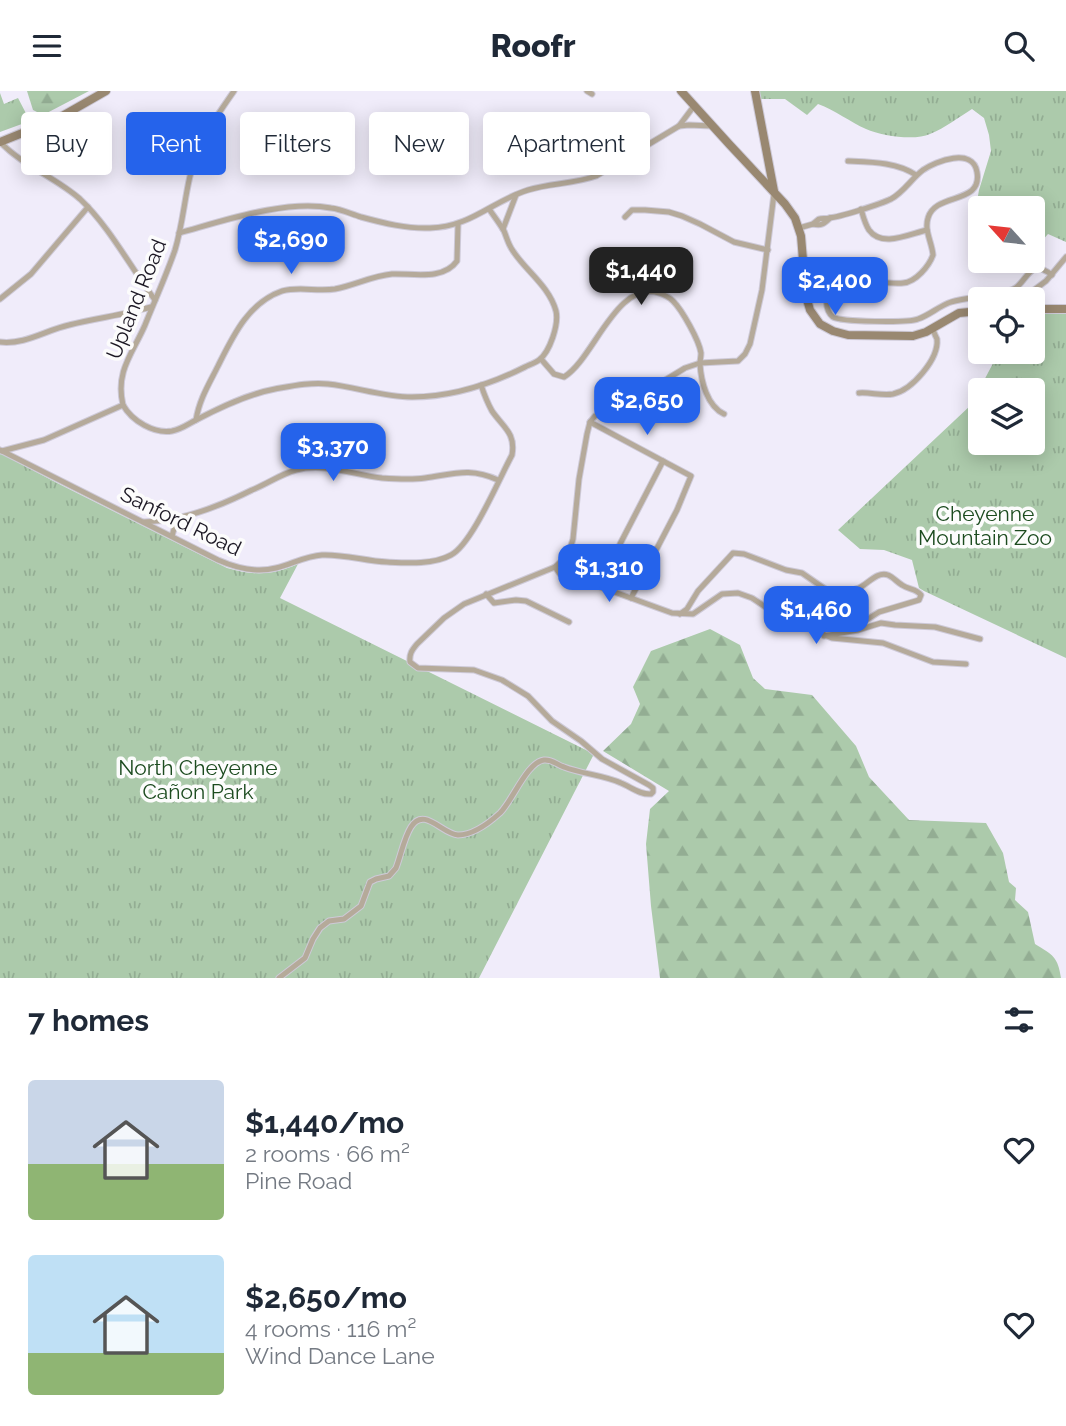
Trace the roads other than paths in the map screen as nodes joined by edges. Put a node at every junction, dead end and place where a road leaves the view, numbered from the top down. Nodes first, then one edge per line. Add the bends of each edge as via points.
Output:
1 (106, 91) edge
2 (234, 91) edge
3 (681, 91) edge
4 (755, 91) edge
5 (694, 106) junction
6 (712, 126) junction
7 (679, 127) junction
8 (0, 144) edge
9 (766, 152) junction
10 (848, 161) dead end
11 (747, 164) junction
12 (916, 175) junction
13 (774, 194) junction
14 (516, 195) junction
15 (88, 207) junction
16 (489, 209) junction
17 (861, 209) junction
18 (625, 217) dead end
19 (458, 224) junction
20 (799, 228) junction
21 (503, 229) junction
22 (927, 230) junction
23 (179, 233) junction
24 (768, 250) junction
25 (1066, 257) edge
26 (1052, 275) junction
27 (1036, 287) edge
28 (0, 299) edge
29 (155, 300) junction
30 (151, 307) junction
31 (1045, 309) edge
32 (1066, 309) edge
33 (968, 312) edge
34 (933, 328) junction
35 (0, 342) edge
36 (541, 359) junction
37 (700, 363) junction
38 (481, 385) junction
39 (859, 393) dead end
40 (123, 405) junction
41 (724, 414) dead end
42 (196, 420) junction
43 (590, 422) junction
44 (1, 450) edge
45 (663, 461) junction
46 (498, 480) junction
47 (177, 518) junction
48 (145, 522) junction
49 (172, 536) junction
50 (621, 544) dead end
51 (555, 567) junction
52 (486, 594) junction
53 (631, 599) junction
54 (680, 614) junction
55 (569, 622) dead end
56 (849, 631) junction
57 (824, 636) junction
58 (980, 639) dead end
59 (966, 664) dead end
60 (279, 978) edge

1 - 8 street
2 - 23 street, Upland Road via 194,160
3 - 5 street
4 - 9 street
5 - 6 street
5 - 7 street
6 - 7 street
6 - 11 street
7 - 14 street via 596,176
8 - 15 street
9 - 11 street via 761,160
9 - 13 street
10 - 12 street via 897,166
11 - 13 street
12 - 17 street via 893,198
12 - 22 street via 956,158 972,162 977,171 973,191 939,204 928,216
13 - 20 street
13 - 24 street
14 - 16 street
14 - 21 street
15 - 28 street via 31,274
15 - 29 street
16 - 19 street
16 - 21 street
17 - 20 street via 830,218 820,226
17 - 22 street via 868,229 880,239
18 - 24 street via 632,210 669,212 734,242
19 - 23 street via 411,227 332,208 301,207 248,214
19 - 42 street via 457,261 444,271 392,274 330,290 292,289 259,305 230,342
20 - 34 street via 806,296 820,324 848,335 913,336
21 - 36 street via 513,252 555,308 555,329
22 - 26 street via 933,250 926,268 904,283 838,281 827,296 830,314 846,320 911,321 948,303 1012,290 1036,269
23 - 29 street, Upland Road
24 - 37 street via 748,350 738,361
25 - 26 street
26 - 27 street
29 - 30 street, Upland Road
30 - 35 street via 66,325 27,340
30 - 40 street, Upland Road via 122,373
31 - 32 street
33 - 34 street
34 - 39 street via 935,350 915,381 891,394
36 - 37 street via 554,375 568,375 620,308 650,291 669,297 679,309 699,345
36 - 38 street
37 - 41 street via 707,393
37 - 43 street via 678,371 637,405 600,413
38 - 42 street via 410,397 328,384 290,386 251,395
38 - 46 street, Sanford Road via 490,408 512,438 512,455
40 - 42 street via 138,421 160,431 182,428
40 - 44 street via 44,440
43 - 45 street
43 - 51 street via 571,547
44 - 48 street, Sanford Road
45 - 50 street
45 - 53 street via 691,476
46 - 47 street via 469,471 396,479 303,468
46 - 49 street, Sanford Road via 467,541 437,560 387,562 320,555 275,569 247,569
47 - 48 street
47 - 49 street
48 - 49 street, Sanford Road
51 - 52 street
51 - 53 street via 570,580
52 - 55 street via 494,603 526,601
52 - 60 street via 444,618 412,649 410,662 418,668 474,670 519,689 602,759 649,785 653,792 647,795 542,760 528,772 501,812 474,831 450,834 432,821 417,821 393,872 370,882 353,913 320,928 305,958
53 - 54 street
54 - 56 street via 726,559 738,552 802,573 831,593 855,589 885,574 920,591 919,600 879,612
54 - 57 street via 693,614 723,594 738,593 770,610 799,615
56 - 57 street
56 - 58 street via 881,623 916,625
57 - 59 street via 883,643 928,660

